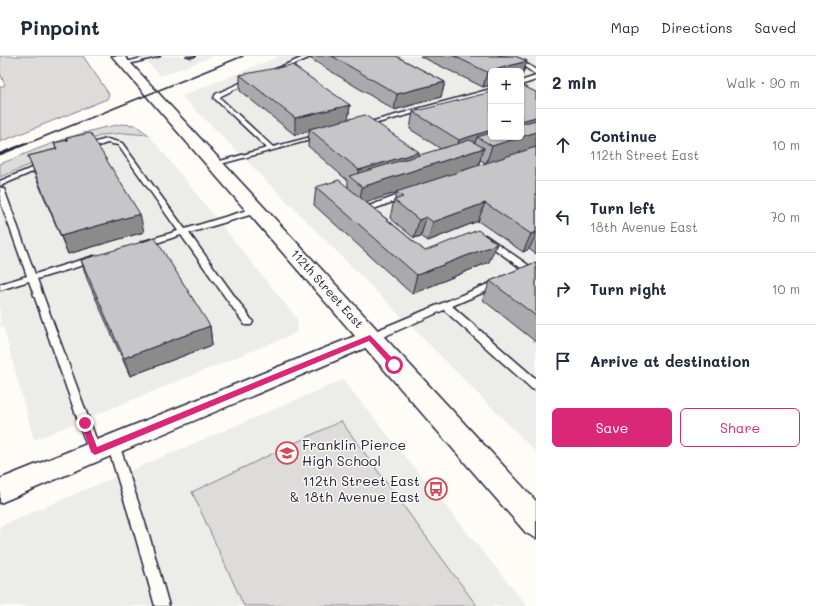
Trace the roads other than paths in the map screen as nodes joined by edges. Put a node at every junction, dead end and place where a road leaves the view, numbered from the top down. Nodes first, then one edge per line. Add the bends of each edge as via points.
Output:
1 (157, 56) edge
2 (310, 56) edge
3 (502, 56) edge
4 (122, 59) edge
5 (536, 73) edge
6 (268, 74) edge
7 (261, 76) edge
8 (536, 78) edge
9 (524, 82) edge
10 (488, 92) edge
11 (355, 127) edge
12 (332, 133) edge
13 (272, 149) junction
14 (78, 151) edge
15 (51, 162) edge
16 (215, 164) junction
17 (0, 184) edge
18 (0, 189) edge
19 (417, 192) edge
20 (257, 210) junction
21 (377, 218) edge
22 (184, 232) junction
23 (480, 234) edge
24 (133, 247) edge
25 (104, 256) edge
26 (529, 269) edge
27 (32, 277) junction
28 (507, 278) edge
29 (0, 287) edge
30 (445, 305) junction
31 (248, 322) dead end
32 (370, 338) junction
33 (536, 386) edge
34 (104, 448) junction
35 (0, 491) edge
36 (536, 523) edge
37 (162, 606) edge

1 - 4 lane
2 - 6 lane
3 - 5 lane
4 - 16 main road, 112th Street East
7 - 13 lane via 224,91 217,98
8 - 9 lane
10 - 11 lane
12 - 13 lane
13 - 16 lane
14 - 22 lane via 105,141 111,140 120,144
15 - 17 lane
16 - 20 main road, 112th Street East
18 - 27 lane
19 - 21 lane via 366,209
20 - 22 lane
20 - 32 main road, 112th Street East
22 - 24 lane
22 - 31 lane
23 - 26 lane
25 - 27 lane
27 - 29 lane
27 - 34 lane
28 - 30 lane
30 - 32 lane
30 - 33 lane
32 - 34 street
32 - 36 main road, 112th Street East
34 - 35 street
34 - 37 lane via 142,535

